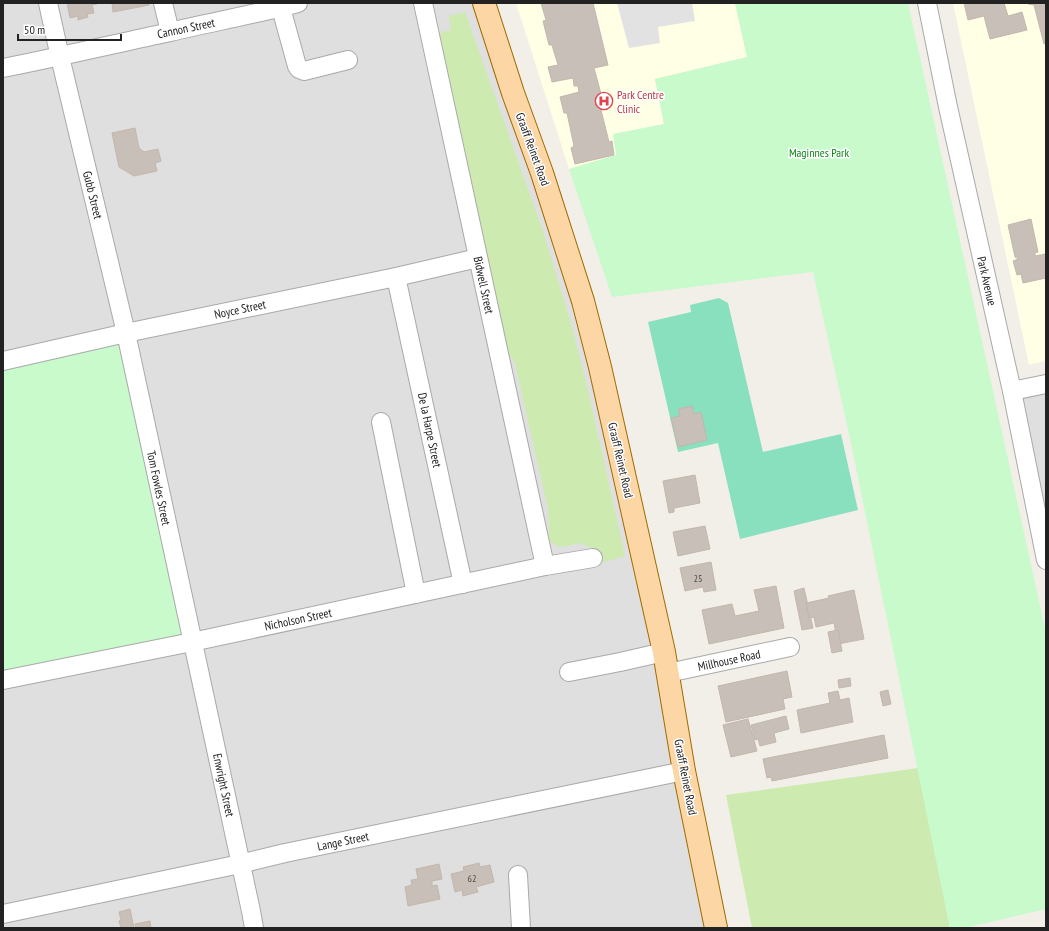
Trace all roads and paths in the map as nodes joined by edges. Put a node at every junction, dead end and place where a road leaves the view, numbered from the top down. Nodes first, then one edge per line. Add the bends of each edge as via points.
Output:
1 (48, 3) edge
2 (163, 3) edge
3 (298, 3) edge
4 (423, 3) edge
5 (484, 3) edge
6 (927, 3) edge
7 (259, 8) edge
8 (281, 8) junction
9 (170, 32) junction
10 (60, 57) junction
11 (348, 60) dead end
12 (3, 68) edge
13 (478, 258) junction
14 (396, 277) junction
15 (126, 333) junction
16 (3, 361) edge
17 (1046, 384) edge
18 (1012, 391) junction
19 (381, 422) dead end
20 (593, 558) dead end
21 (1046, 560) edge
22 (545, 566) junction
23 (463, 584) junction
24 (416, 594) junction
25 (192, 642) junction
26 (790, 648) dead end
27 (664, 652) junction
28 (568, 672) dead end
29 (668, 673) junction
30 (3, 680) edge
31 (684, 771) junction
32 (240, 864) junction
33 (518, 875) dead end
34 (3, 914) edge
35 (254, 928) edge
36 (521, 928) edge
37 (716, 928) edge

1 - 10 street, Gubb Street
2 - 9 street
3 - 8 street, Cannon Street
4 - 13 street, Bidwell Street
5 - 27 main road, Graaff Reinet Road via 583,300
6 - 18 street, Park Avenue
7 - 8 street, Cannon Street
7 - 9 street, Cannon Street
8 - 11 street via 299,69 304,71
9 - 10 street, Cannon Street
10 - 12 street, Cannon Street
10 - 15 street, Gubb Street
13 - 14 street, Noyce Street
13 - 22 street, Bidwell Street
14 - 15 street, Noyce Street
14 - 23 street, De la Harpe Street
15 - 16 street, Noyce Street
15 - 25 street, Tom Fowles Street
17 - 18 street
18 - 21 street, Park Avenue
19 - 24 street
20 - 22 street, Nicholson Street
22 - 23 street, Nicholson Street
23 - 24 street, Nicholson Street
24 - 25 street, Nicholson Street
25 - 30 street, Nicholson Street
25 - 32 street, Enwright Street
26 - 29 street, Millhouse Road
27 - 28 street
27 - 29 main road, Graaff Reinet Road
29 - 31 main road, Graaff Reinet Road
31 - 32 street, Lange Street
31 - 37 main road, Graaff Reinet Road
32 - 34 street, Lange Street
32 - 35 street, Enwright Street
33 - 36 street

